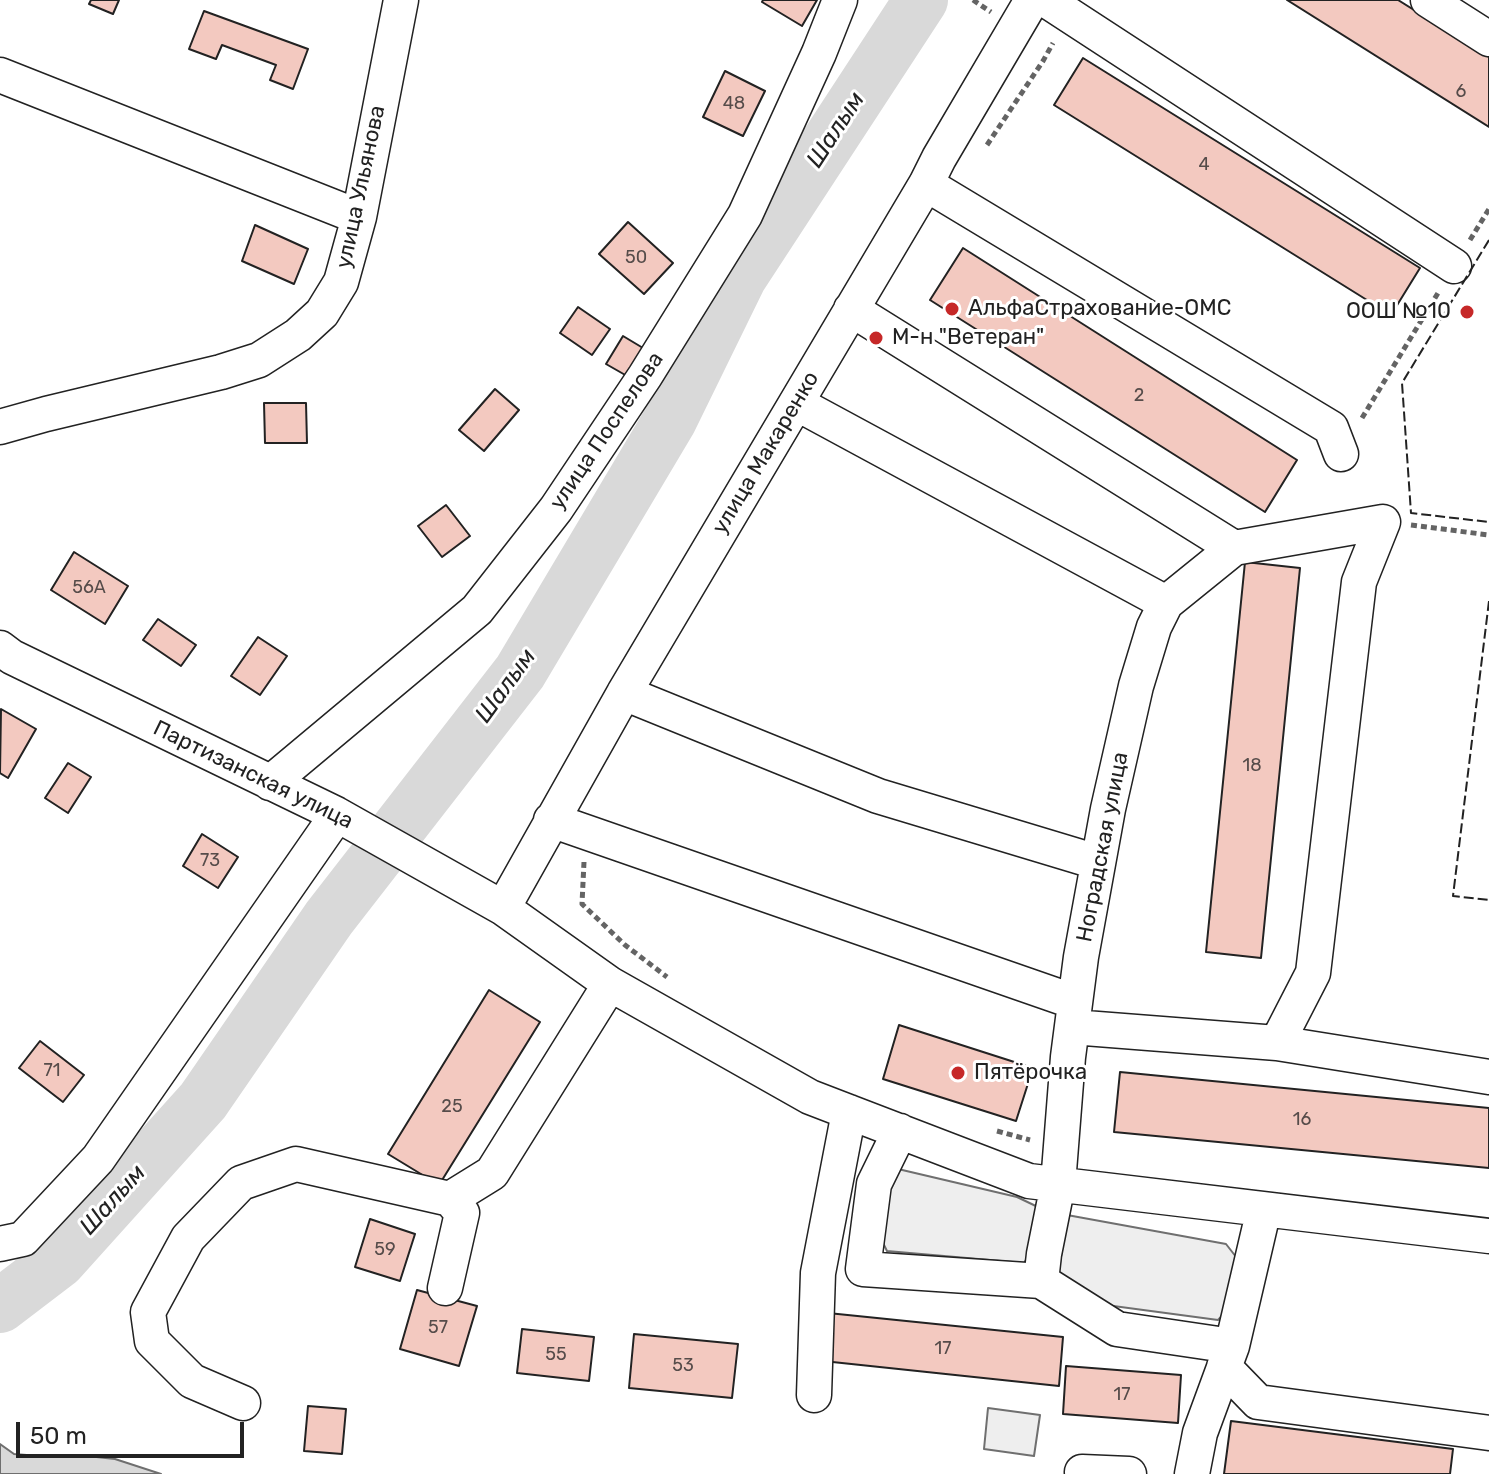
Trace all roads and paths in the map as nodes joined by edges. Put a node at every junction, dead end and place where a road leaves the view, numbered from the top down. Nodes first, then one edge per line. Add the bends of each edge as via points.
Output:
1 (401, 0) edge
2 (840, 0) edge
3 (973, 0) edge
4 (1032, 0) edge
5 (1428, 0) edge
6 (984, 6) dead end
7 (1057, 7) edge
8 (1489, 39) edge
9 (0, 75) edge
10 (1000, 126) dead end
11 (926, 184) junction
12 (1489, 209) edge
13 (359, 217) junction
14 (1454, 266) junction
15 (851, 309) junction
16 (796, 403) junction
17 (0, 427) edge
18 (1341, 454) joint
19 (1383, 522) junction
20 (1489, 535) edge
21 (1234, 548) junction
22 (1166, 603) junction
23 (0, 648) edge
24 (624, 693) junction
25 (270, 783) junction
26 (337, 815) junction
27 (551, 820) junction
28 (1097, 862) junction
29 (503, 908) junction
30 (610, 984) junction
31 (1073, 1014) junction
32 (1277, 1043) junction
33 (1489, 1077) edge
34 (849, 1112) junction
35 (900, 1131) junction
36 (1058, 1184) junction
37 (450, 1199) junction
38 (1264, 1209) junction
39 (1489, 1236) edge
40 (0, 1244) edge
41 (1041, 1281) junction
42 (445, 1288) dead end
43 (1228, 1357) junction
44 (814, 1395) dead end
45 (243, 1403) dead end
46 (1489, 1433) edge
47 (1082, 1472) edge
48 (1129, 1474) edge
49 (1192, 1474) edge

1 - 13 street, улица Ульянова
2 - 25 street, улица Поспелова via 745,215 556,509 477,610
3 - 6 path
4 - 11 street, улица Макаренко
5 - 8 street
7 - 10 path via 1043,61
7 - 14 street
9 - 13 street
11 - 15 street, улица Макаренко
11 - 18 street via 1331,428
12 - 14 path
13 - 17 street, улица Ульянова via 341,282 322,313 259,360
14 - 18 path
15 - 16 street, улица Макаренко
15 - 21 street
16 - 22 street
16 - 24 street, улица Макаренко
19 - 20 path
19 - 21 street
19 - 32 street via 1359,582 1313,973
21 - 22 street, Ноградская улица
22 - 28 street, Ноградская улица via 1136,686
23 - 25 street, Партизанская улица
24 - 27 street, улица Макаренко
24 - 28 street via 878,796
25 - 26 street, Партизанская улица
26 - 29 street, Партизанская улица
26 - 40 street via 98,1159 23,1239
27 - 29 street, улица Макаренко
27 - 31 street
28 - 31 street, Ноградская улица
29 - 30 street
30 - 34 street via 810,1097
30 - 37 street via 492,1173
31 - 32 street
31 - 36 street, Ноградская улица
32 - 33 street
34 - 35 street
34 - 44 street via 818,1273
35 - 36 street via 1029,1181
35 - 41 street via 874,1184 863,1269
36 - 38 street
36 - 41 street, Ноградская улица
37 - 42 street via 462,1213
37 - 45 street via 296,1164 241,1183 188,1238 148,1312 152,1341 192,1381
38 - 39 street
38 - 43 street
41 - 43 street via 1117,1329
43 - 46 street via 1258,1402
43 - 49 street via 1200,1433
47 - 48 street

